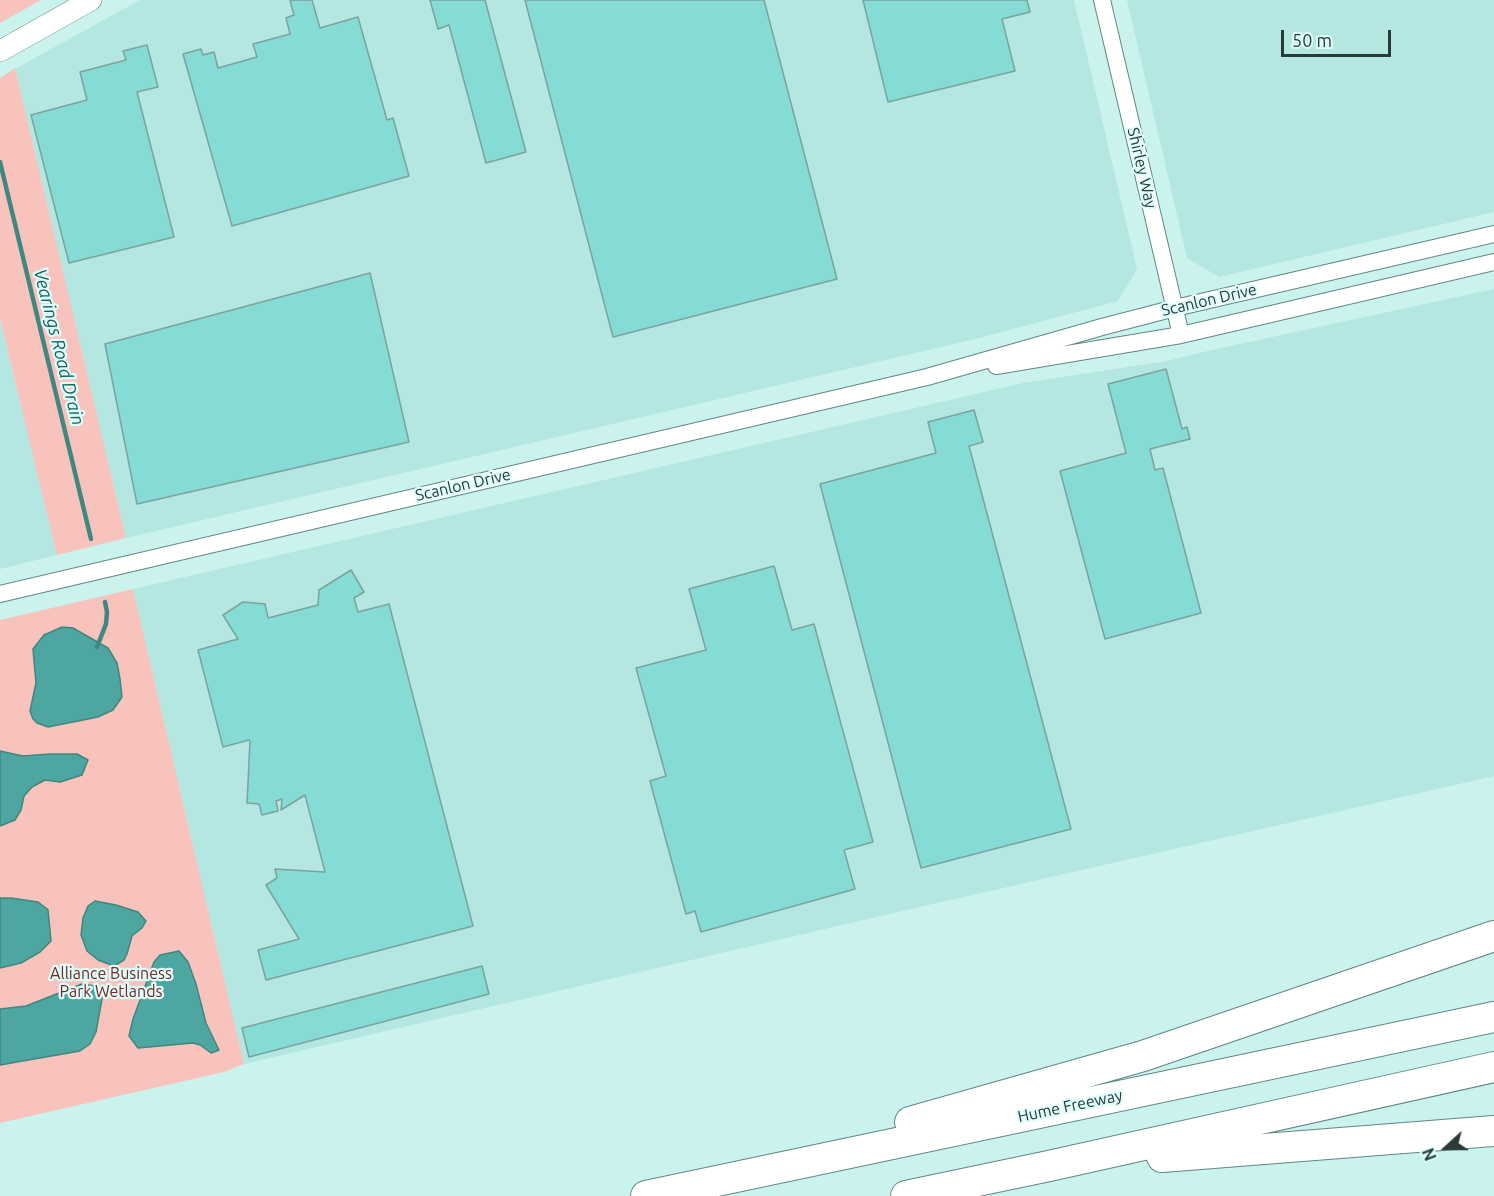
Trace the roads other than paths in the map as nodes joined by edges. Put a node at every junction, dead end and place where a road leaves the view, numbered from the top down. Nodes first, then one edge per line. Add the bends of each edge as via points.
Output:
1 (91, 0) edge
2 (1102, 0) edge
3 (0, 51) edge
4 (1494, 234) edge
5 (1494, 262) edge
6 (1175, 308) junction
7 (1181, 335) junction
8 (927, 377) junction
9 (0, 594) edge
10 (1494, 936) edge
11 (1494, 1017) edge
12 (1494, 1067) edge
13 (1494, 1131) edge
14 (1049, 1166) junction
15 (688, 1187) junction
16 (646, 1196) edge
17 (906, 1196) edge

1 - 3 street
2 - 6 street, Shirley Way
4 - 6 street, Scanlon Drive
5 - 7 street, Scanlon Drive
6 - 7 street, Shirley Way
6 - 8 street, Scanlon Drive
7 - 8 street, Scanlon Drive
8 - 9 street, Scanlon Drive
10 - 15 highway via 1143,1056
11 - 15 highway, Hume Freeway
12 - 14 highway
13 - 14 highway
14 - 17 highway
15 - 16 highway, Hume Freeway

